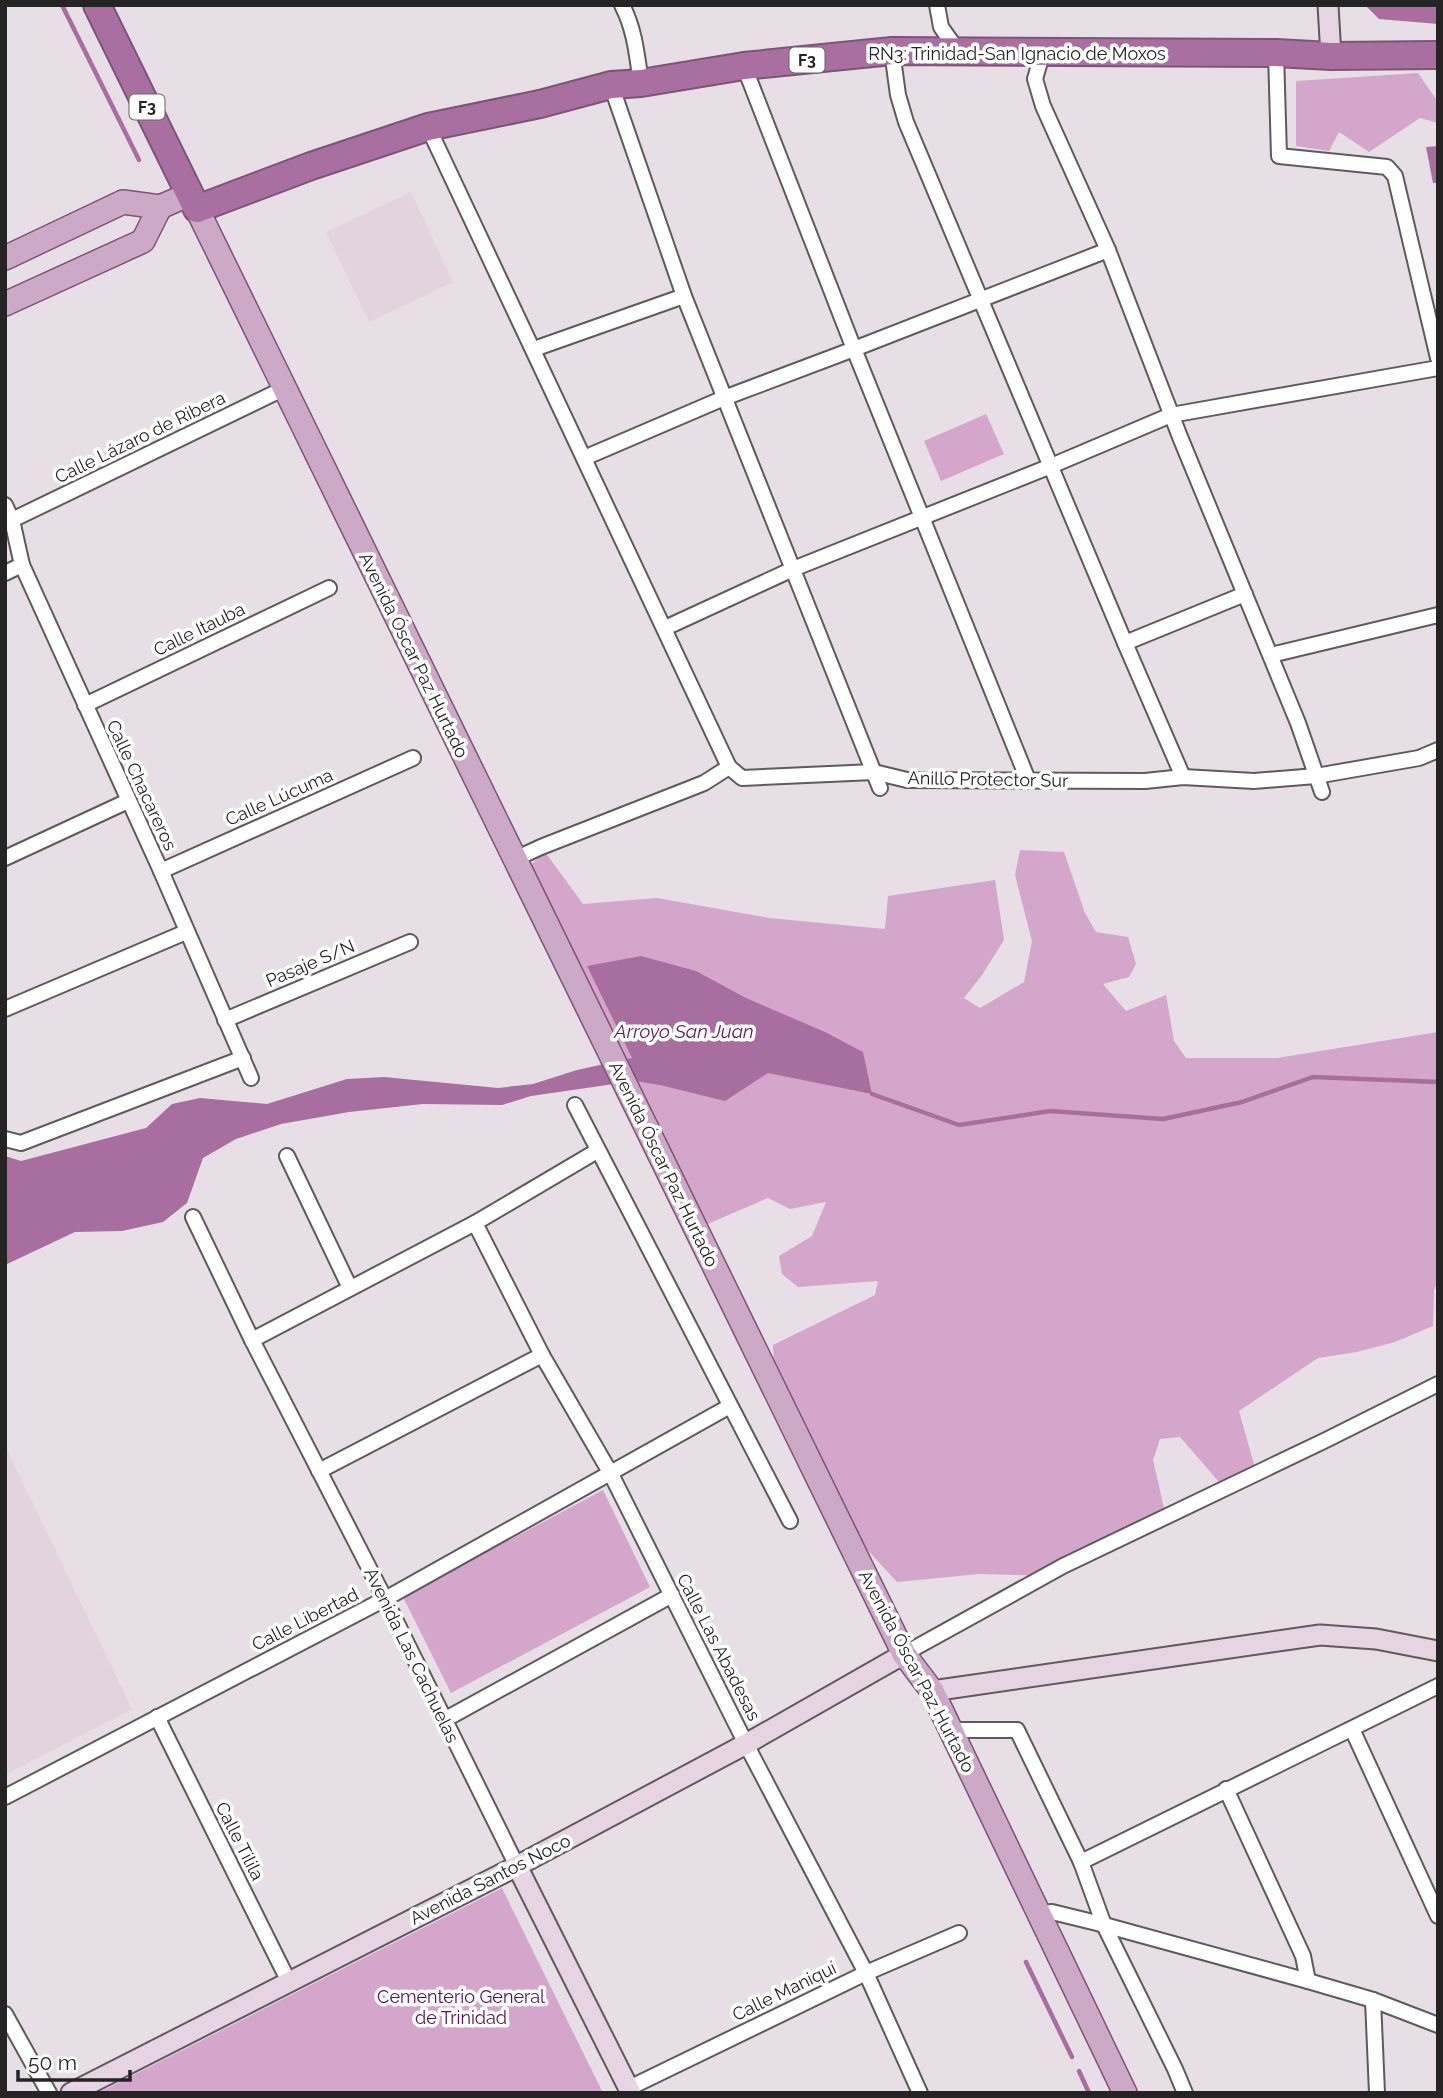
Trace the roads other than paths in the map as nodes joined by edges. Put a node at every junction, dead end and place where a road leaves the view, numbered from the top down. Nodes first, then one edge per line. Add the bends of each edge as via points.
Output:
1 (97, 5) edge
2 (622, 5) edge
3 (937, 5) edge
4 (1328, 5) edge
5 (892, 51) junction
6 (958, 51) junction
7 (1043, 51) junction
8 (1276, 54) junction
9 (1438, 55) edge
10 (1331, 56) junction
11 (744, 66) junction
12 (641, 83) junction
13 (611, 85) junction
14 (428, 127) junction
15 (193, 201) junction
16 (160, 207) junction
17 (1108, 250) junction
18 (5, 258) edge
19 (684, 296) junction
20 (981, 299) junction
21 (5, 303) edge
22 (534, 349) junction
23 (854, 349) junction
24 (1438, 358) edge
25 (1438, 368) edge
26 (285, 388) junction
27 (724, 398) junction
28 (1171, 415) junction
29 (584, 458) junction
30 (1051, 466) junction
31 (5, 505) edge
32 (922, 516) junction
33 (12, 520) junction
34 (22, 565) junction
35 (793, 569) junction
36 (5, 573) edge
37 (330, 589) dead end
38 (1245, 594) junction
39 (1438, 615) edge
40 (664, 628) junction
41 (1125, 643) junction
42 (1271, 655) junction
43 (85, 705) junction
44 (1438, 750) edge
45 (412, 758) dead end
46 (729, 767) junction
47 (874, 772) junction
48 (1317, 776) junction
49 (1183, 777) junction
50 (1028, 780) junction
51 (880, 788) dead end
52 (1322, 792) dead end
53 (128, 801) junction
54 (5, 859) edge
55 (515, 859) junction
56 (161, 871) junction
57 (186, 932) junction
58 (410, 942) dead end
59 (5, 1009) edge
60 (225, 1020) junction
61 (243, 1058) junction
62 (251, 1078) dead end
63 (575, 1105) dead end
64 (5, 1139) edge
65 (597, 1151) junction
66 (287, 1156) dead end
67 (192, 1217) dead end
68 (475, 1223) junction
69 (351, 1288) junction
70 (252, 1340) junction
71 (542, 1355) junction
72 (1438, 1384) edge
73 (730, 1406) junction
74 (319, 1471) junction
75 (611, 1474) junction
76 (790, 1521) dead end
77 (672, 1595) junction
78 (385, 1599) junction
79 (1438, 1651) edge
80 (904, 1654) junction
81 (1438, 1686) edge
82 (932, 1691) junction
83 (157, 1717) junction
84 (444, 1720) junction
85 (1352, 1729) junction
86 (951, 1730) junction
87 (746, 1744) junction
88 (1226, 1789) junction
89 (5, 1797) edge
90 (1080, 1862) junction
91 (517, 1866) junction
92 (1046, 1913) junction
93 (1438, 1916) edge
94 (1100, 1924) junction
95 (958, 1933) dead end
96 (866, 1973) junction
97 (1308, 1981) junction
98 (289, 1982) junction
99 (1373, 2000) junction
100 (5, 2014) edge
101 (1438, 2025) edge
102 (630, 2091) edge
103 (49, 2093) edge
104 (71, 2093) edge
105 (920, 2093) edge
106 (1125, 2093) edge
107 (1185, 2093) edge
108 (1377, 2093) edge

1 - 15 highway, Avenida Óscar Paz Hurtado / F3
2 - 12 street via 636,43
3 - 6 street via 941,27
4 - 10 main road
5 - 6 highway, RN3: Trinidad-San Ignacio de Moxos / F3
5 - 11 highway, RN3: Trinidad-San Ignacio de Moxos / F3
5 - 20 street via 906,122
6 - 7 highway, RN3: Trinidad-San Ignacio de Moxos / F3
7 - 8 highway, RN3: Trinidad-San Ignacio de Moxos / F3
7 - 17 street via 1035,79 1043,106
8 - 10 highway, RN3: Trinidad-San Ignacio de Moxos / F3
8 - 24 street via 1279,156 1387,167 1395,176
9 - 10 highway, RN3: Trinidad-San Ignacio de Moxos / F3
11 - 12 highway, RN3: Trinidad-San Ignacio de Moxos / F3
11 - 23 street
12 - 13 highway, RN3: Trinidad-San Ignacio de Moxos / F3
13 - 14 highway, RN3: Trinidad-San Ignacio de Moxos / F3
13 - 19 street
14 - 15 highway, RN3: Trinidad-San Ignacio de Moxos / F3
14 - 22 street
15 - 16 main road
15 - 26 main road, Avenida Óscar Paz Hurtado
16 - 18 main road via 123,202
16 - 21 main road via 143,241
17 - 20 street
17 - 28 street
19 - 22 street
19 - 27 street
20 - 23 street
20 - 30 street
22 - 29 street
23 - 27 street
23 - 32 street
25 - 28 street
26 - 33 street, Calle Lázaro de Ribera
26 - 55 main road, Avenida Óscar Paz Hurtado
27 - 29 street
27 - 35 street
28 - 30 street
28 - 38 street
29 - 40 street
30 - 32 street
30 - 41 street
31 - 33 street, Calle Chacareros
32 - 35 street
32 - 50 street
33 - 34 street, Calle Chacareros
34 - 36 street
34 - 43 street, Calle Chacareros
35 - 40 street
35 - 47 street
37 - 43 street, Calle Itauba
38 - 41 street
38 - 42 street
39 - 42 street
40 - 46 street
41 - 49 street
42 - 48 street
43 - 53 street, Calle Chacareros
44 - 48 street, Anillo Protector Sur via 1419,758
45 - 56 street, Calle Lúcuma
46 - 47 street, Anillo Protector Sur via 742,778
46 - 55 street via 704,783
47 - 50 street, Anillo Protector Sur via 907,780
47 - 51 street
48 - 49 street, Anillo Protector Sur via 1254,781
48 - 52 street
49 - 50 street, Anillo Protector Sur
53 - 54 street
53 - 56 street, Calle Chacareros
55 - 80 main road, Avenida Óscar Paz Hurtado
56 - 57 street, Calle Chacareros
57 - 59 street
57 - 60 street, Calle Chacareros
58 - 60 street, Pasaje S/N
60 - 61 street, Calle Chacareros
61 - 62 street, Calle Chacareros
61 - 64 street via 21,1143
63 - 65 street
65 - 68 street
65 - 73 street
66 - 69 street
67 - 70 street, Avenida Las Cachuelas
68 - 69 street
68 - 71 street, Calle Las Abadesas
69 - 70 street
70 - 74 street, Avenida Las Cachuelas
71 - 74 street
71 - 75 street, Calle Las Abadesas
72 - 80 street via 1063,1566
73 - 75 street, Calle Libertad
73 - 76 street
74 - 78 street, Avenida Las Cachuelas
75 - 77 street, Calle Las Abadesas
75 - 78 street, Calle Libertad
77 - 84 street
77 - 87 street, Calle Las Abadesas
78 - 83 street, Calle Libertad
78 - 84 street, Avenida Las Cachuelas
79 - 82 main road via 1321,1635
80 - 82 main road, Avenida Óscar Paz Hurtado
80 - 87 main road, Avenida Santos Noco
81 - 85 street
82 - 86 main road, Avenida Óscar Paz Hurtado
83 - 89 street, Calle Libertad
83 - 98 street, Calle Tilila
84 - 91 street, Avenida Las Cachuelas
85 - 88 street
85 - 93 street
86 - 90 street via 1017,1730
86 - 92 main road, Avenida Óscar Paz Hurtado
87 - 91 main road, Avenida Santos Noco
87 - 96 street, Calle Las Abadesas
88 - 90 street
88 - 97 street via 1303,1956
90 - 94 street
91 - 98 main road, Avenida Santos Noco
91 - 102 main road, Avenida Las Cachuelas
92 - 94 street
92 - 106 main road, Avenida Óscar Paz Hurtado
94 - 97 street
94 - 107 street
95 - 96 street, Calle Maniquí
96 - 102 street, Calle Maniquí
96 - 105 street, Calle Las Abadesas
97 - 99 street
98 - 104 main road, Avenida Santos Noco
99 - 101 street
99 - 108 street
100 - 103 street

